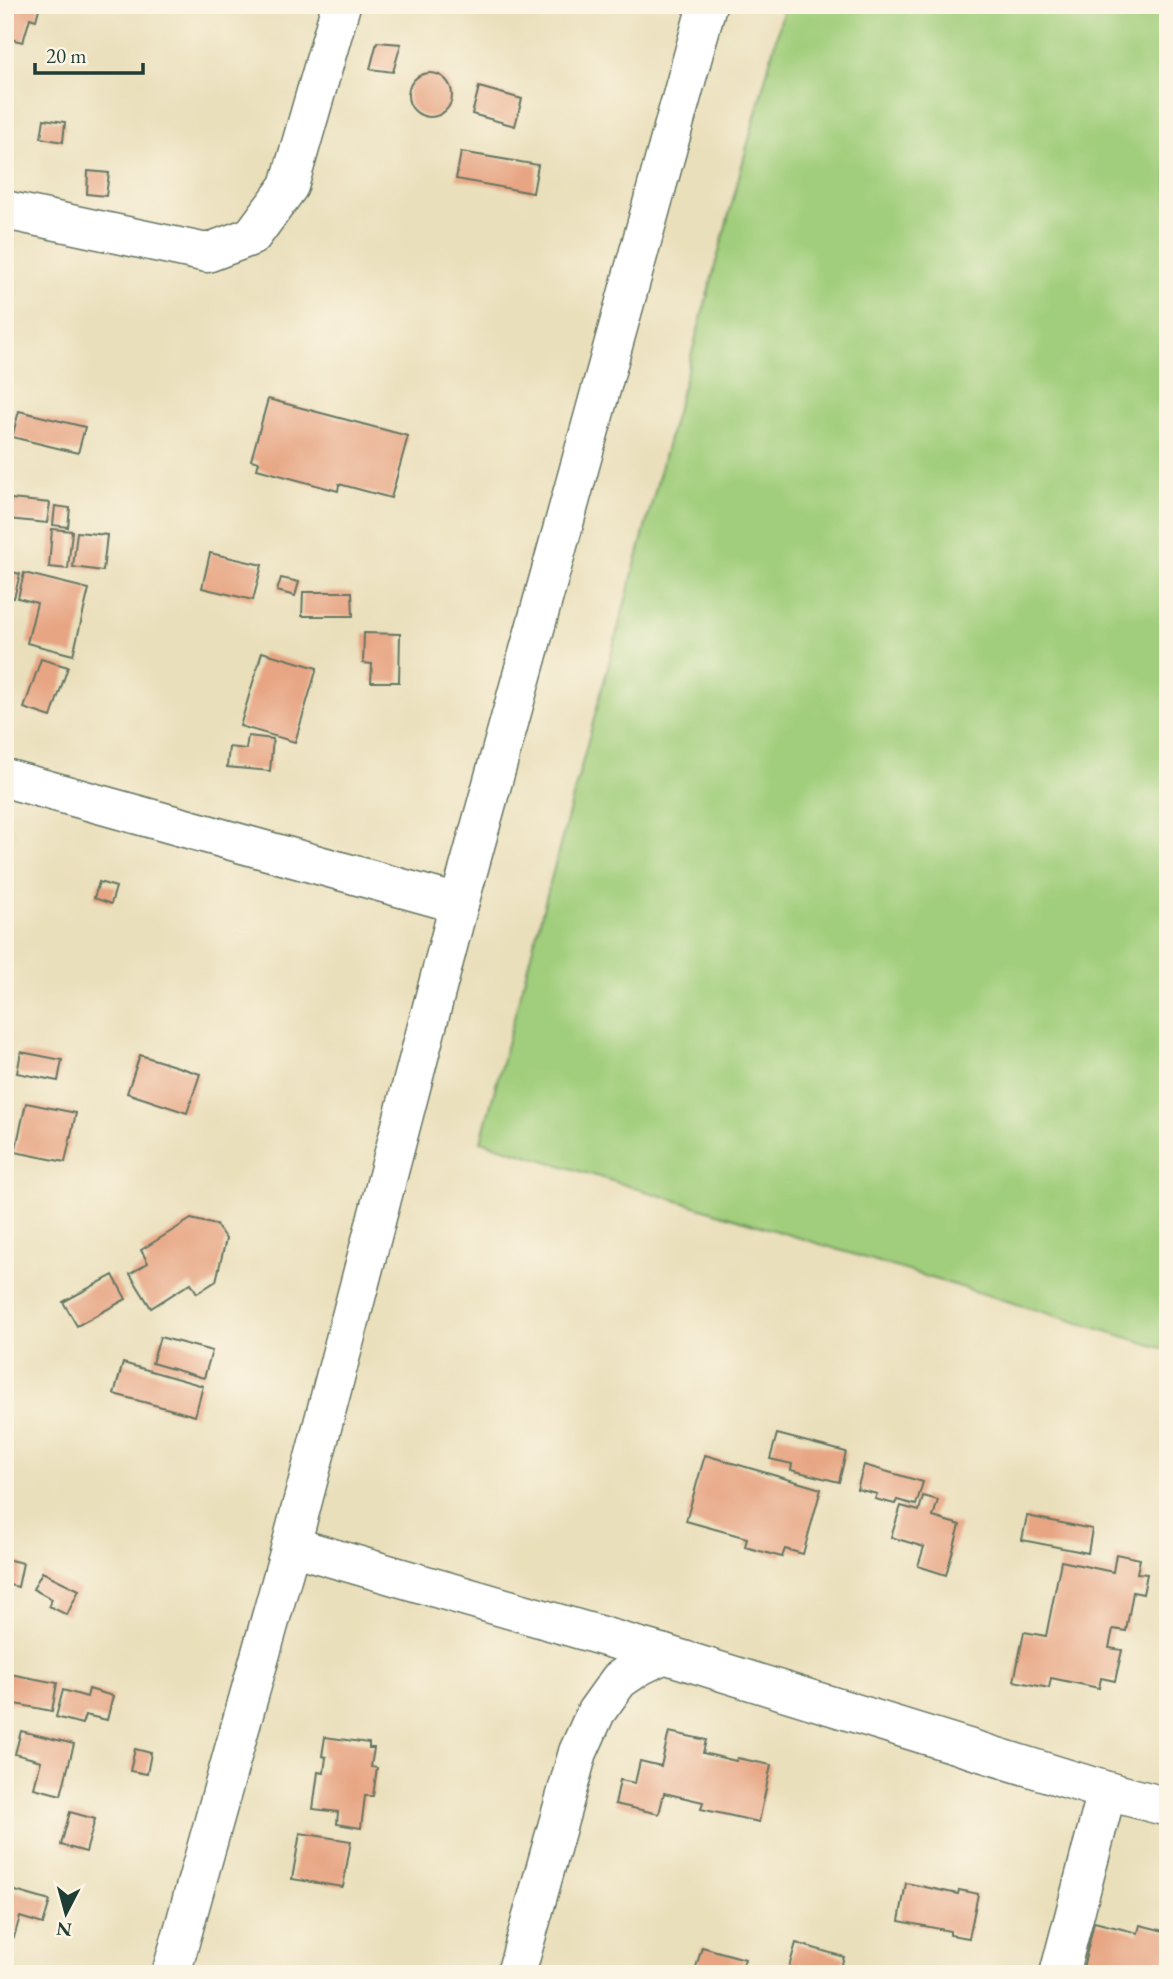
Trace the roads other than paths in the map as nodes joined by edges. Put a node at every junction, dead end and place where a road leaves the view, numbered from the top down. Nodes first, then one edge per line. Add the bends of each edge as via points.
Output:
1 (341, 5) edge
2 (707, 5) edge
3 (5, 210) edge
4 (5, 778) edge
5 (458, 904) junction
6 (291, 1546) junction
7 (664, 1654) junction
8 (1107, 1791) junction
9 (1168, 1807) edge
10 (171, 1974) edge
11 (516, 1974) edge
12 (1059, 1974) edge

1 - 3 street via 289,186 252,236 207,253
2 - 5 street
4 - 5 street
5 - 6 street
6 - 7 street
6 - 10 street
7 - 8 street
7 - 11 street via 619,1680 596,1712 578,1752
8 - 9 street
8 - 12 street

